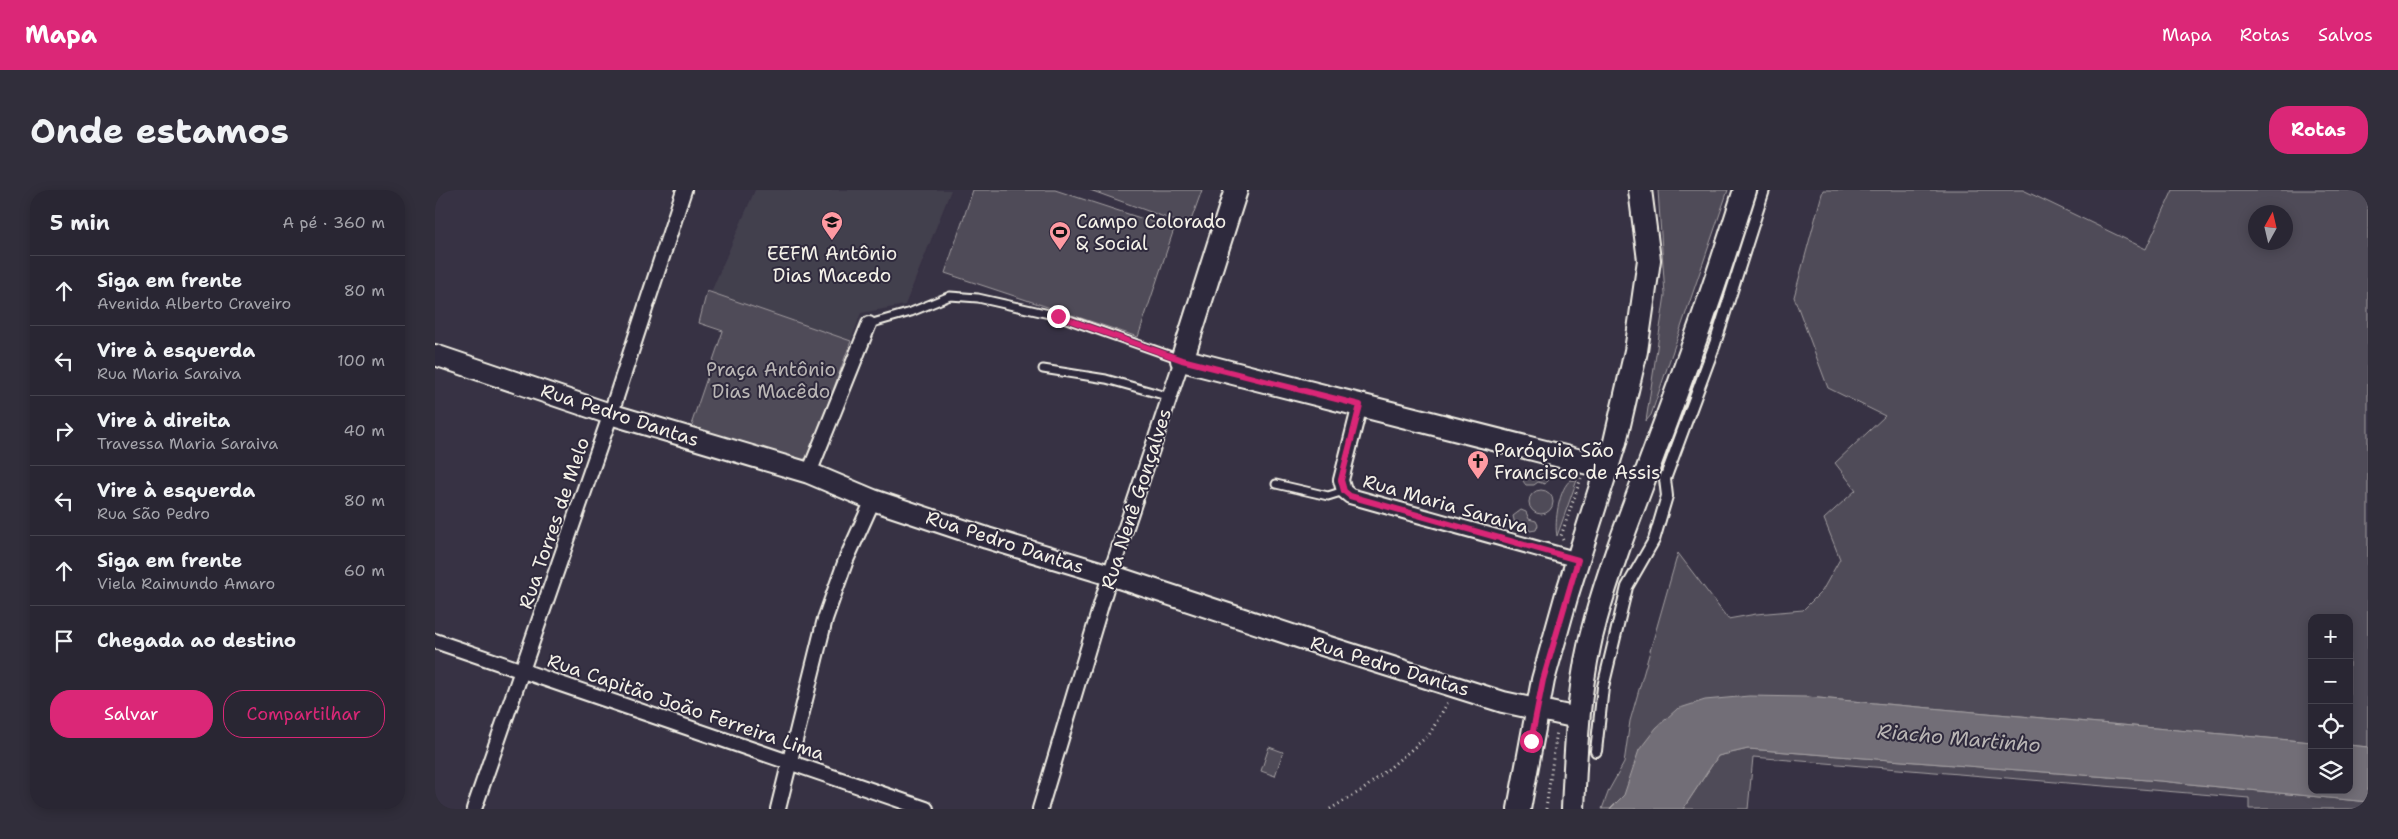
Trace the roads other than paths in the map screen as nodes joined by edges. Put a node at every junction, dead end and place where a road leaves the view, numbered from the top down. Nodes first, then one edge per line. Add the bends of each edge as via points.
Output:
1 (683, 190) edge
2 (1236, 190) edge
3 (1640, 190) edge
4 (1745, 190) edge
5 (1764, 190) edge
6 (869, 324) joint
7 (435, 355) edge
8 (1182, 360) junction
9 (1043, 368) dead end
10 (1170, 397) junction
11 (1360, 405) junction
12 (610, 414) junction
13 (1608, 468) junction
14 (809, 473) junction
15 (1276, 484) dead end
16 (1344, 491) junction
17 (873, 500) junction
18 (1571, 552) junction
19 (1110, 575) junction
20 (435, 641) edge
21 (523, 670) junction
22 (1536, 709) junction
23 (1578, 718) junction
24 (1596, 751) dead end
25 (791, 763) junction
26 (475, 809) edge
27 (778, 809) edge
28 (925, 809) edge
29 (1040, 809) edge
30 (1519, 809) edge
31 (1573, 809) edge

1 - 12 street, Rua Torres de Melo
2 - 8 main road, Rua Nenê Gonçalves
3 - 13 main road via 1649,260 1636,351
4 - 23 main road via 1711,301 1595,619
5 - 24 street via 1715,344 1665,479 1667,496 1654,540 1627,587 1603,687
6 - 8 lane via 950,296 978,298 1058,316
6 - 14 street
7 - 12 main road, Rua Pedro Dantas
8 - 10 street, Rua Nenê Gonçalves
8 - 11 main road
9 - 10 lane via 1106,379
10 - 19 street, Rua Nenê Gonçalves
11 - 13 main road
11 - 16 street via 1341,480
12 - 14 main road, Rua Pedro Dantas
12 - 21 street, Rua Torres de Melo
13 - 18 main road
14 - 17 main road, Rua Pedro Dantas
15 - 16 lane, Rua Maria Saraiva via 1328,496
16 - 18 street, Rua Maria Saraiva via 1350,496
17 - 19 main road, Rua Pedro Dantas
17 - 25 street via 846,560 825,619
18 - 22 main road
19 - 22 main road, Rua Pedro Dantas via 1503,702
19 - 29 street, Rua Nenê Gonçalves
20 - 21 street, Rua Capitão João Ferreira Lima
21 - 25 street, Rua Capitão João Ferreira Lima
21 - 26 street, Rua Torres de Melo
22 - 23 main road, Rua Pedro Dantas
22 - 30 main road
23 - 31 main road
25 - 27 street
25 - 28 street, Rua Capitão João Ferreira Lima

